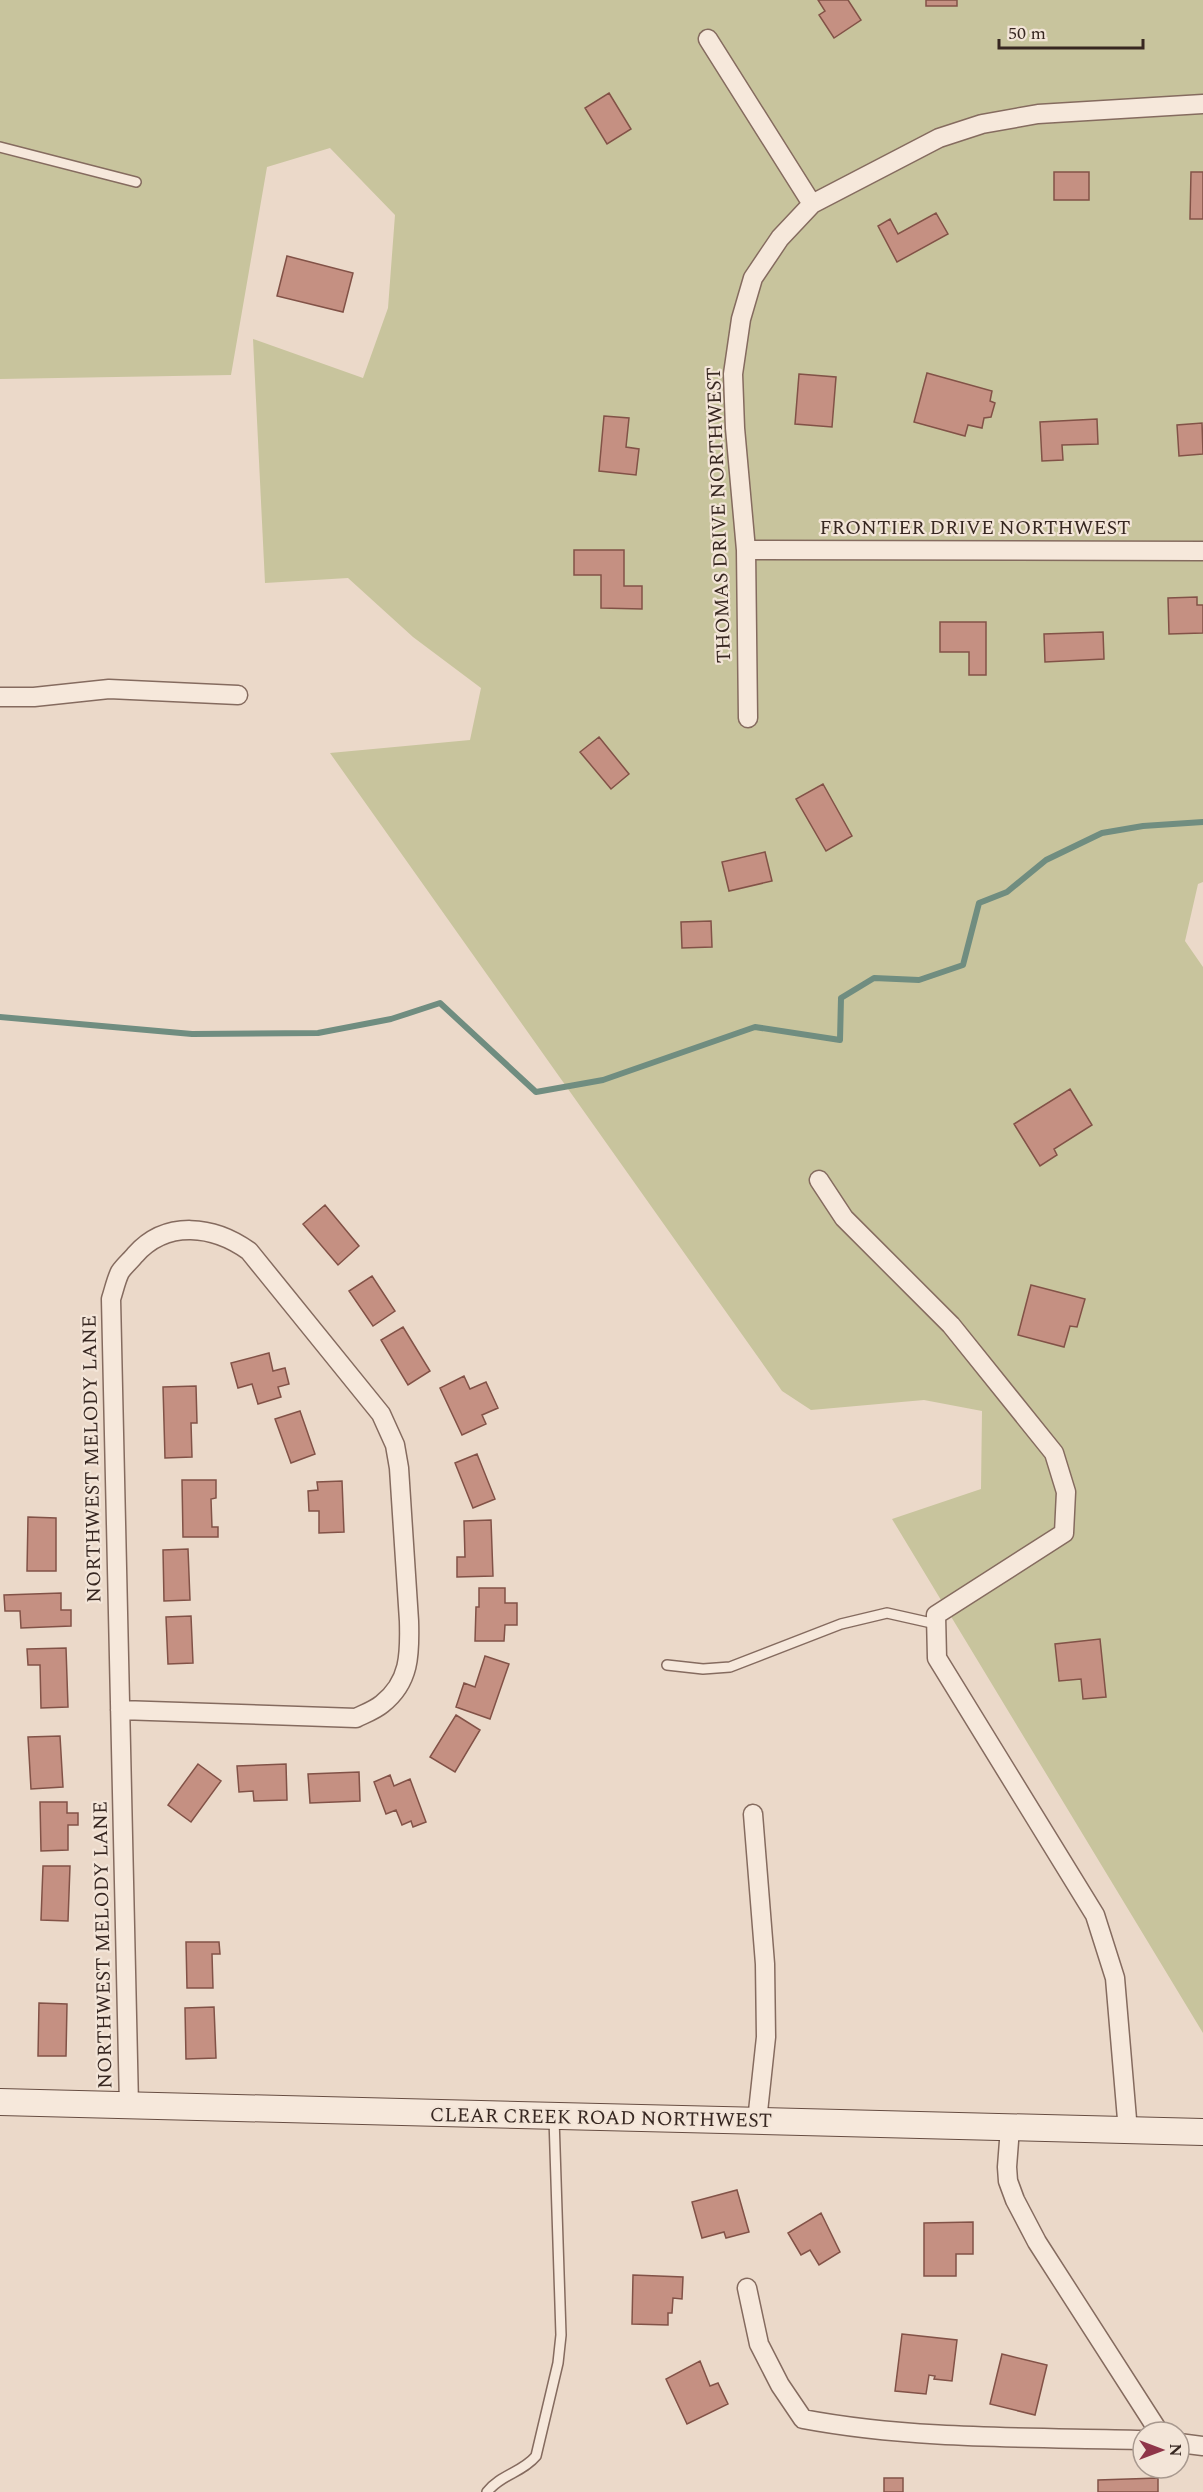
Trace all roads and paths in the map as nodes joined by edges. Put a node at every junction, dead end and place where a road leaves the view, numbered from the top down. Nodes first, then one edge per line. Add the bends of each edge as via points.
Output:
1 (708, 39) dead end
2 (1203, 104) edge
3 (0, 147) edge
4 (136, 182) dead end
5 (812, 204) junction
6 (746, 550) junction
7 (1203, 551) edge
8 (238, 695) dead end
9 (0, 697) edge
10 (748, 718) dead end
11 (819, 1180) dead end
12 (936, 1623) junction
13 (667, 1665) dead end
14 (120, 1710) junction
15 (753, 1814) dead end
16 (0, 2102) edge
17 (129, 2106) junction
18 (554, 2116) junction
19 (757, 2121) junction
20 (1010, 2127) junction
21 (1128, 2131) junction
22 (1203, 2132) edge
23 (747, 2288) dead end
24 (1151, 2420) edge
25 (1131, 2440) edge
26 (487, 2492) edge

1 - 5 street
2 - 5 street, THOMAS DRIVE NORTHWEST via 1038,114 982,124 939,138
3 - 4 lane
5 - 6 street, THOMAS DRIVE NORTHWEST via 780,238 753,278 741,320 733,374
6 - 7 street, FRONTIER DRIVE NORTHWEST
6 - 10 street, THOMAS DRIVE NORTHWEST
8 - 9 street via 108,689
11 - 12 street via 844,1218 951,1325 1054,1453 1065,1492 1064,1533 936,1615
12 - 13 lane via 887,1612 841,1624 729,1667
12 - 21 street via 937,1658 1095,1916 1115,1978
14 - 14 street, NORTHWEST MELODY LANE via 356,1718 382,1704 406,1676 409,1621 395,1445 381,1414 249,1251 233,1239 211,1231 163,1234 143,1246 121,1271 111,1299
14 - 17 street, NORTHWEST MELODY LANE
15 - 19 street via 765,1964 766,2037
16 - 17 main road, CLEAR CREEK ROAD NORTHWEST
17 - 18 main road, CLEAR CREEK ROAD NORTHWEST
18 - 19 main road, CLEAR CREEK ROAD NORTHWEST
18 - 26 lane via 561,2335 558,2363 536,2456 530,2464 493,2483
19 - 20 main road, CLEAR CREEK ROAD NORTHWEST
20 - 21 main road, CLEAR CREEK ROAD NORTHWEST
20 - 24 street via 1007,2167 1015,2200 1037,2242
21 - 22 main road, CLEAR CREEK ROAD NORTHWEST
23 - 25 street via 759,2344 803,2420 903,2432

